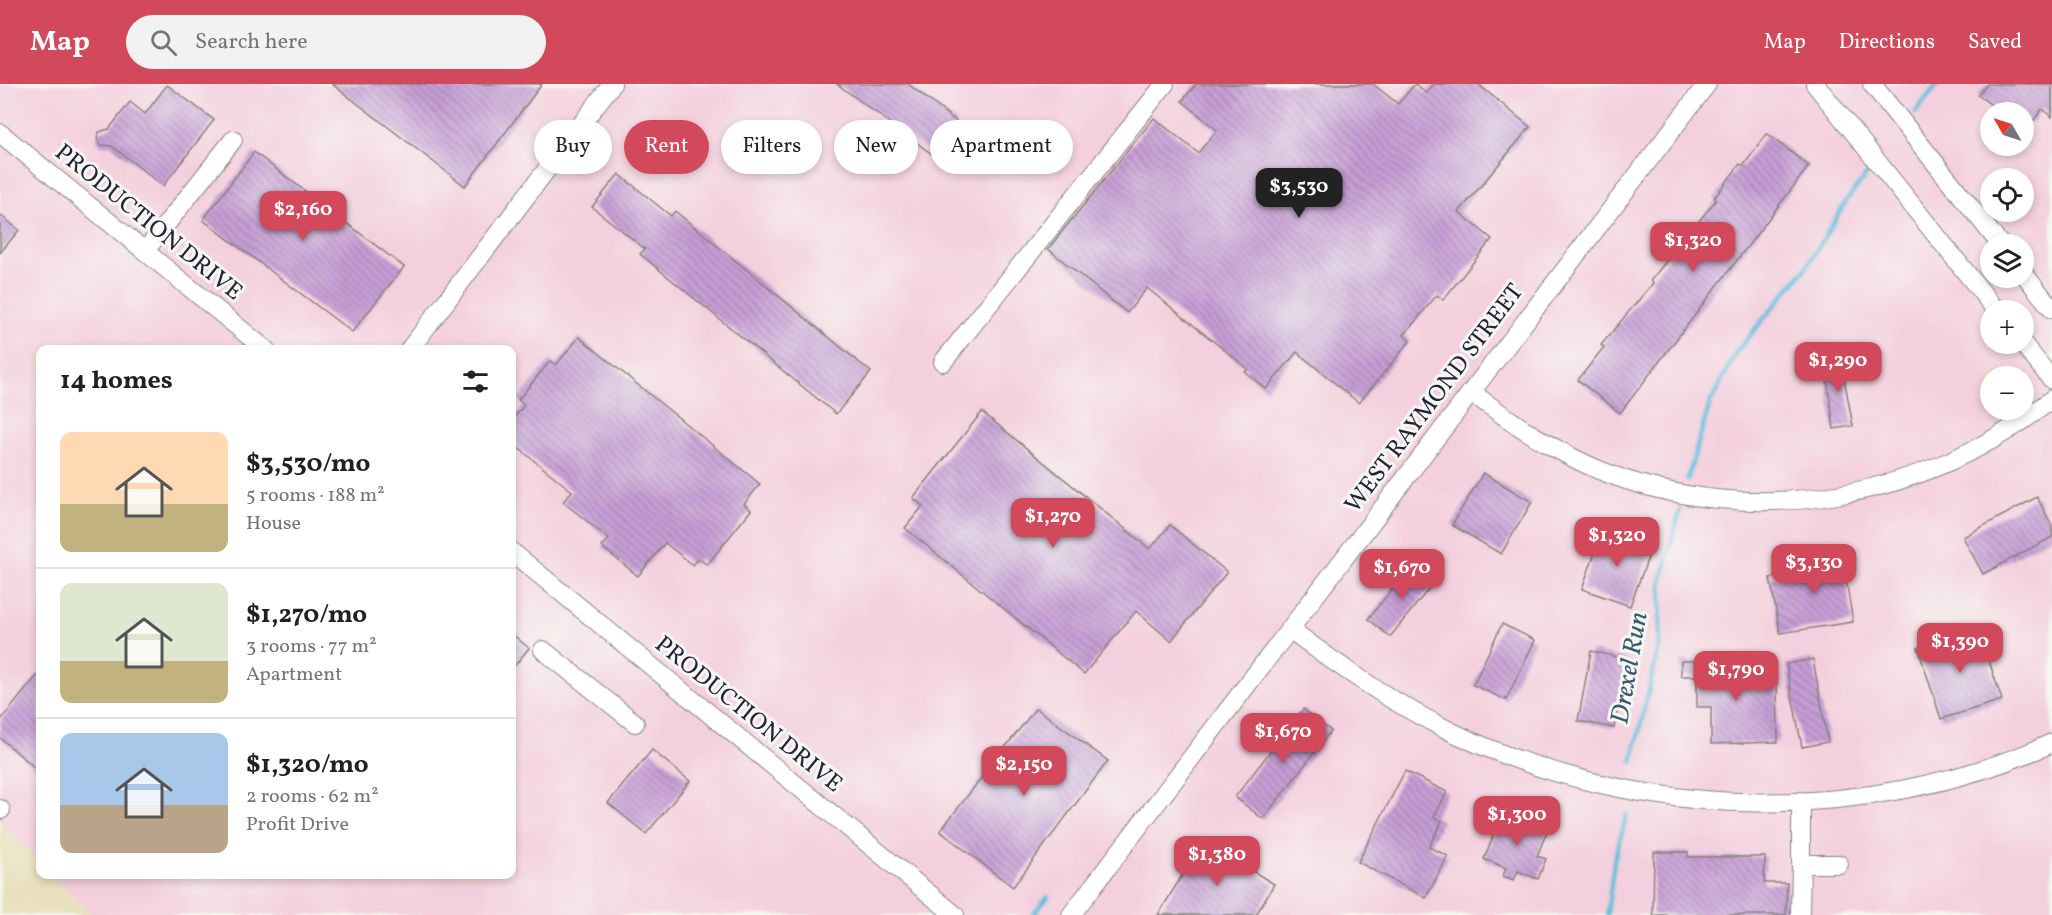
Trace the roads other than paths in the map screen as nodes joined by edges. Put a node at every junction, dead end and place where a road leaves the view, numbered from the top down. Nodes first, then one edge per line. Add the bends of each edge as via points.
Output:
1 (612, 84) edge
2 (1165, 84) edge
3 (1707, 84) edge
4 (1815, 84) edge
5 (1872, 84) edge
6 (0, 134) edge
7 (233, 140) dead end
8 (1992, 234) edge
9 (145, 252) junction
10 (2034, 286) edge
11 (1988, 300) edge
12 (2052, 309) edge
13 (260, 345) edge
14 (413, 345) edge
15 (2031, 354) edge
16 (943, 362) dead end
17 (2052, 380) edge
18 (1471, 392) junction
19 (2052, 399) edge
20 (516, 555) edge
21 (1290, 629) junction
22 (543, 651) dead end
23 (635, 723) dead end
24 (2052, 743) edge
25 (1801, 801) junction
26 (1801, 864) junction
27 (1839, 864) dead end
28 (955, 915) edge
29 (1071, 915) edge
30 (1800, 915) edge

1 - 14 street
2 - 16 street
3 - 18 street, WEST RAYMOND STREET
4 - 11 street
5 - 8 street
6 - 9 street, PRODUCTION DRIVE
7 - 9 street
9 - 13 street, PRODUCTION DRIVE
10 - 12 street
15 - 17 street
18 - 19 street via 1542,442 1605,472 1683,494 1756,502 1827,497 1915,476 1981,447
18 - 21 street, WEST RAYMOND STREET
20 - 28 street, PRODUCTION DRIVE
21 - 25 street via 1401,706 1464,738 1528,763 1625,789 1670,796
21 - 29 street, WEST RAYMOND STREET
22 - 23 street
24 - 25 street via 1975,771 1916,786
25 - 26 street
26 - 27 street
26 - 30 street

